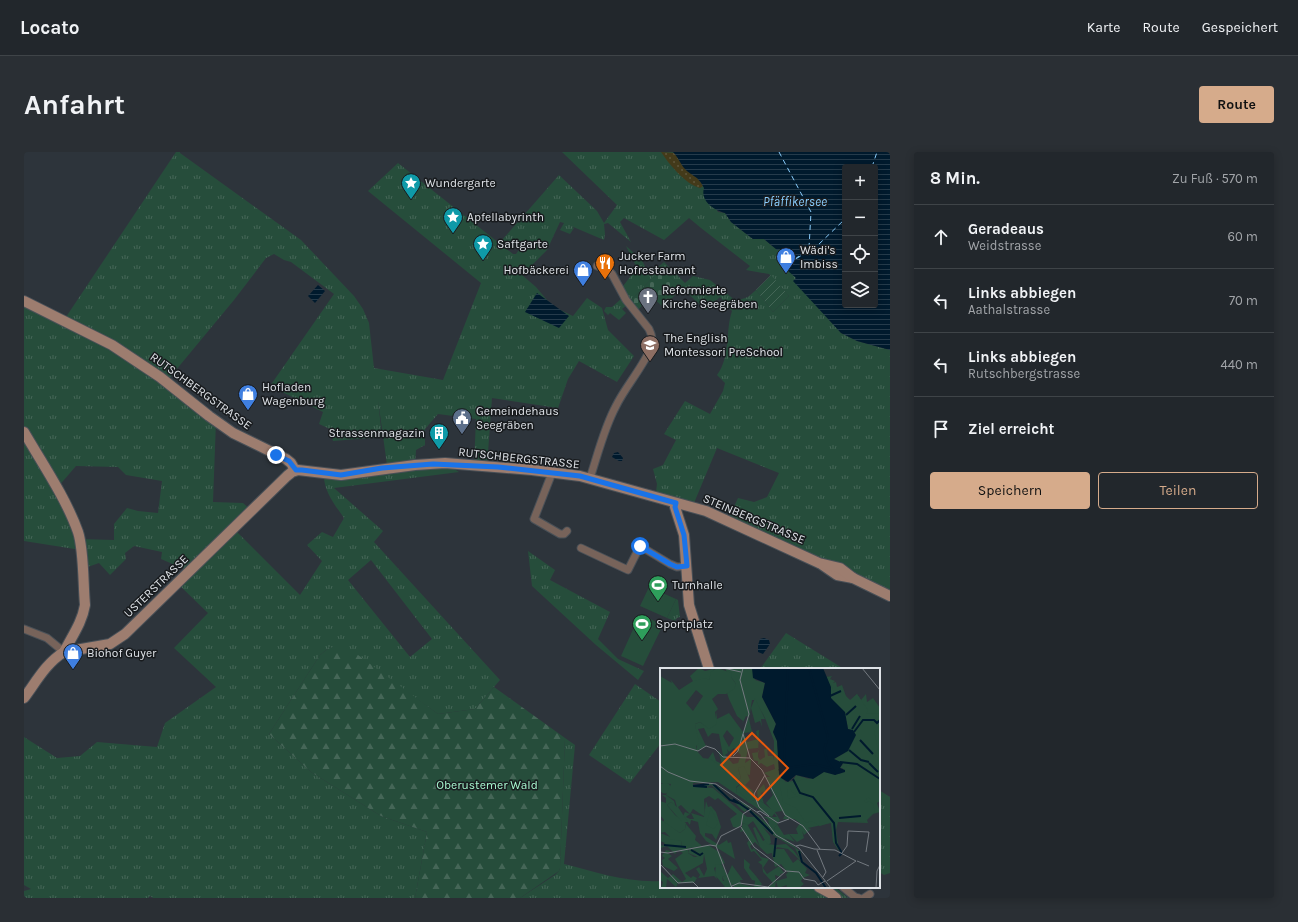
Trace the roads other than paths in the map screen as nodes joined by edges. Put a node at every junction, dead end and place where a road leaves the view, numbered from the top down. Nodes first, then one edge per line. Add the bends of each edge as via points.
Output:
1 (597, 266) dead end
2 (24, 301) edge
3 (24, 432) edge
4 (296, 470) junction
5 (552, 473) junction
6 (590, 478) junction
7 (676, 503) junction
8 (567, 531) dead end
9 (581, 548) dead end
10 (687, 566) junction
11 (890, 596) edge
12 (24, 629) edge
13 (64, 652) junction
14 (709, 668) edge
15 (24, 698) edge
16 (821, 888) edge
17 (844, 888) edge
18 (836, 898) edge
19 (859, 898) edge

1 - 6 street via 612,274 626,300 649,329 652,342 649,352 623,392 606,427
2 - 4 street, RUTSCHBERGSTRASSE via 112,345 160,377 233,433 286,459
3 - 13 street via 60,494 80,540 85,605 80,624
4 - 5 street, RUTSCHBERGSTRASSE via 341,475 445,463
4 - 13 street, USTERSTRASSE via 125,634 110,644
5 - 6 street, RUTSCHBERGSTRASSE
5 - 8 street via 534,519 560,534
6 - 7 street, RUTSCHBERGSTRASSE
7 - 10 street via 684,535
7 - 11 street, STEINBERGSTRASSE via 717,516 819,563 840,568
9 - 10 street via 628,570 640,546 677,567
10 - 14 street via 689,605
12 - 13 street via 47,638
13 - 15 street via 52,662
16 - 18 street
17 - 19 street

